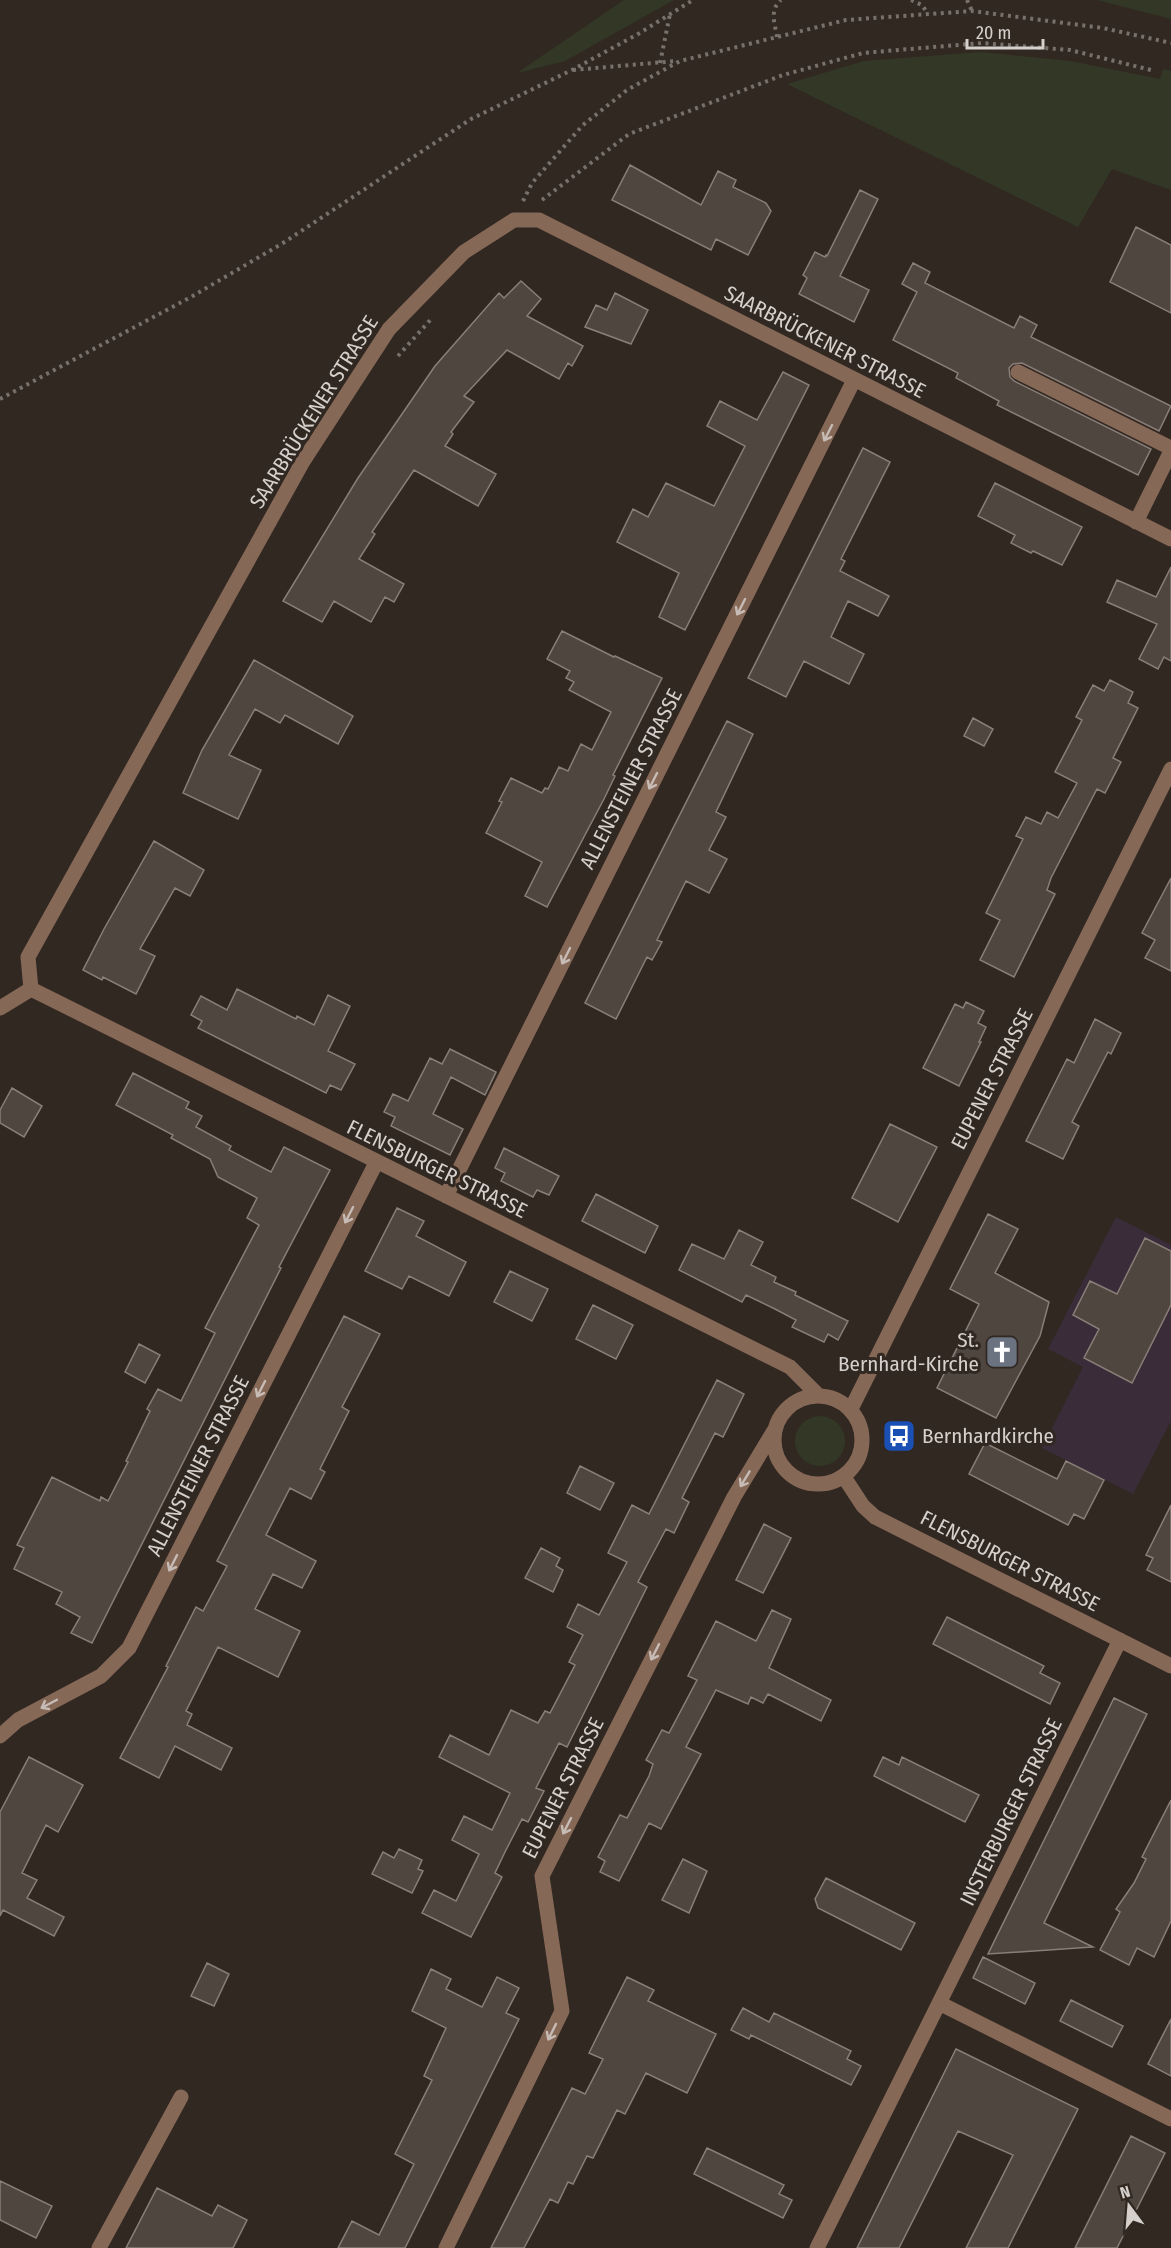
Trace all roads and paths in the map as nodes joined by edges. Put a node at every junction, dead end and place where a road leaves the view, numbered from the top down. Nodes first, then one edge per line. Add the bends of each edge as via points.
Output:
1 (693, 0) edge
2 (781, 0) edge
3 (911, 0) edge
4 (967, 0) edge
5 (972, 11) junction
6 (670, 14) junction
7 (928, 14) junction
8 (777, 37) junction
9 (1171, 43) edge
10 (680, 61) junction
11 (660, 63) junction
12 (572, 70) junction
13 (1155, 71) dead end
14 (514, 220) junction
15 (438, 311) dead end
16 (394, 361) dead end
17 (1018, 372) dead end
18 (854, 380) junction
19 (0, 399) edge
20 (1171, 449) edge
21 (1136, 522) junction
22 (1171, 539) edge
23 (1171, 769) edge
24 (31, 989) junction
25 (0, 1008) edge
26 (376, 1163) junction
27 (446, 1196) junction
28 (818, 1395) junction
29 (851, 1409) junction
30 (775, 1429) junction
31 (844, 1477) junction
32 (1120, 1640) junction
33 (1171, 1666) edge
34 (0, 1736) edge
35 (939, 2003) junction
36 (181, 2097) dead end
37 (1171, 2119) edge
38 (99, 2248) edge
39 (446, 2248) edge
40 (818, 2248) edge

1 - 6 path
2 - 8 path via 773,14
3 - 7 path via 922,5
4 - 5 path
5 - 7 path
5 - 9 path via 1103,27
6 - 11 path
6 - 12 path
7 - 8 path via 846,20
8 - 10 path
10 - 11 path
10 - 14 path via 627,90 583,125 532,183
11 - 12 path
12 - 19 path via 471,119 283,243
13 - 14 path via 1070,51 981,43 863,53 783,75 629,134
14 - 18 street, SAARBRÜCKENER STRASSE via 539,220
14 - 24 street, SAARBRÜCKENER STRASSE via 464,252 389,329 302,463 28,957
15 - 16 path
17 - 20 street
18 - 21 street, SAARBRÜCKENER STRASSE
18 -> 27 street, ALLENSTEINER STRASSE
20 - 21 street
21 - 22 street, SAARBRÜCKENER STRASSE
23 - 29 street, EUPENER STRASSE
24 - 25 street
24 - 26 street, FLENSBURGER STRASSE
26 - 27 street, FLENSBURGER STRASSE
26 -> 34 street, ALLENSTEINER STRASSE via 129,1648 101,1676 18,1720
27 - 28 street, FLENSBURGER STRASSE via 790,1367
28 - 29 street via 836,1399
28 - 30 street via 799,1400 784,1412
29 - 31 street via 863,1436 859,1460
30 - 31 street via 774,1450 784,1470 802,1482 824,1485
30 -> 39 street, EUPENER STRASSE via 734,1497 542,1876 562,2011
31 - 32 street, FLENSBURGER STRASSE via 875,1517
32 - 33 street, FLENSBURGER STRASSE
32 - 35 street, INSTERBURGER STRASSE
35 - 37 street
35 - 40 street, INSTERBURGER STRASSE
36 - 38 street

